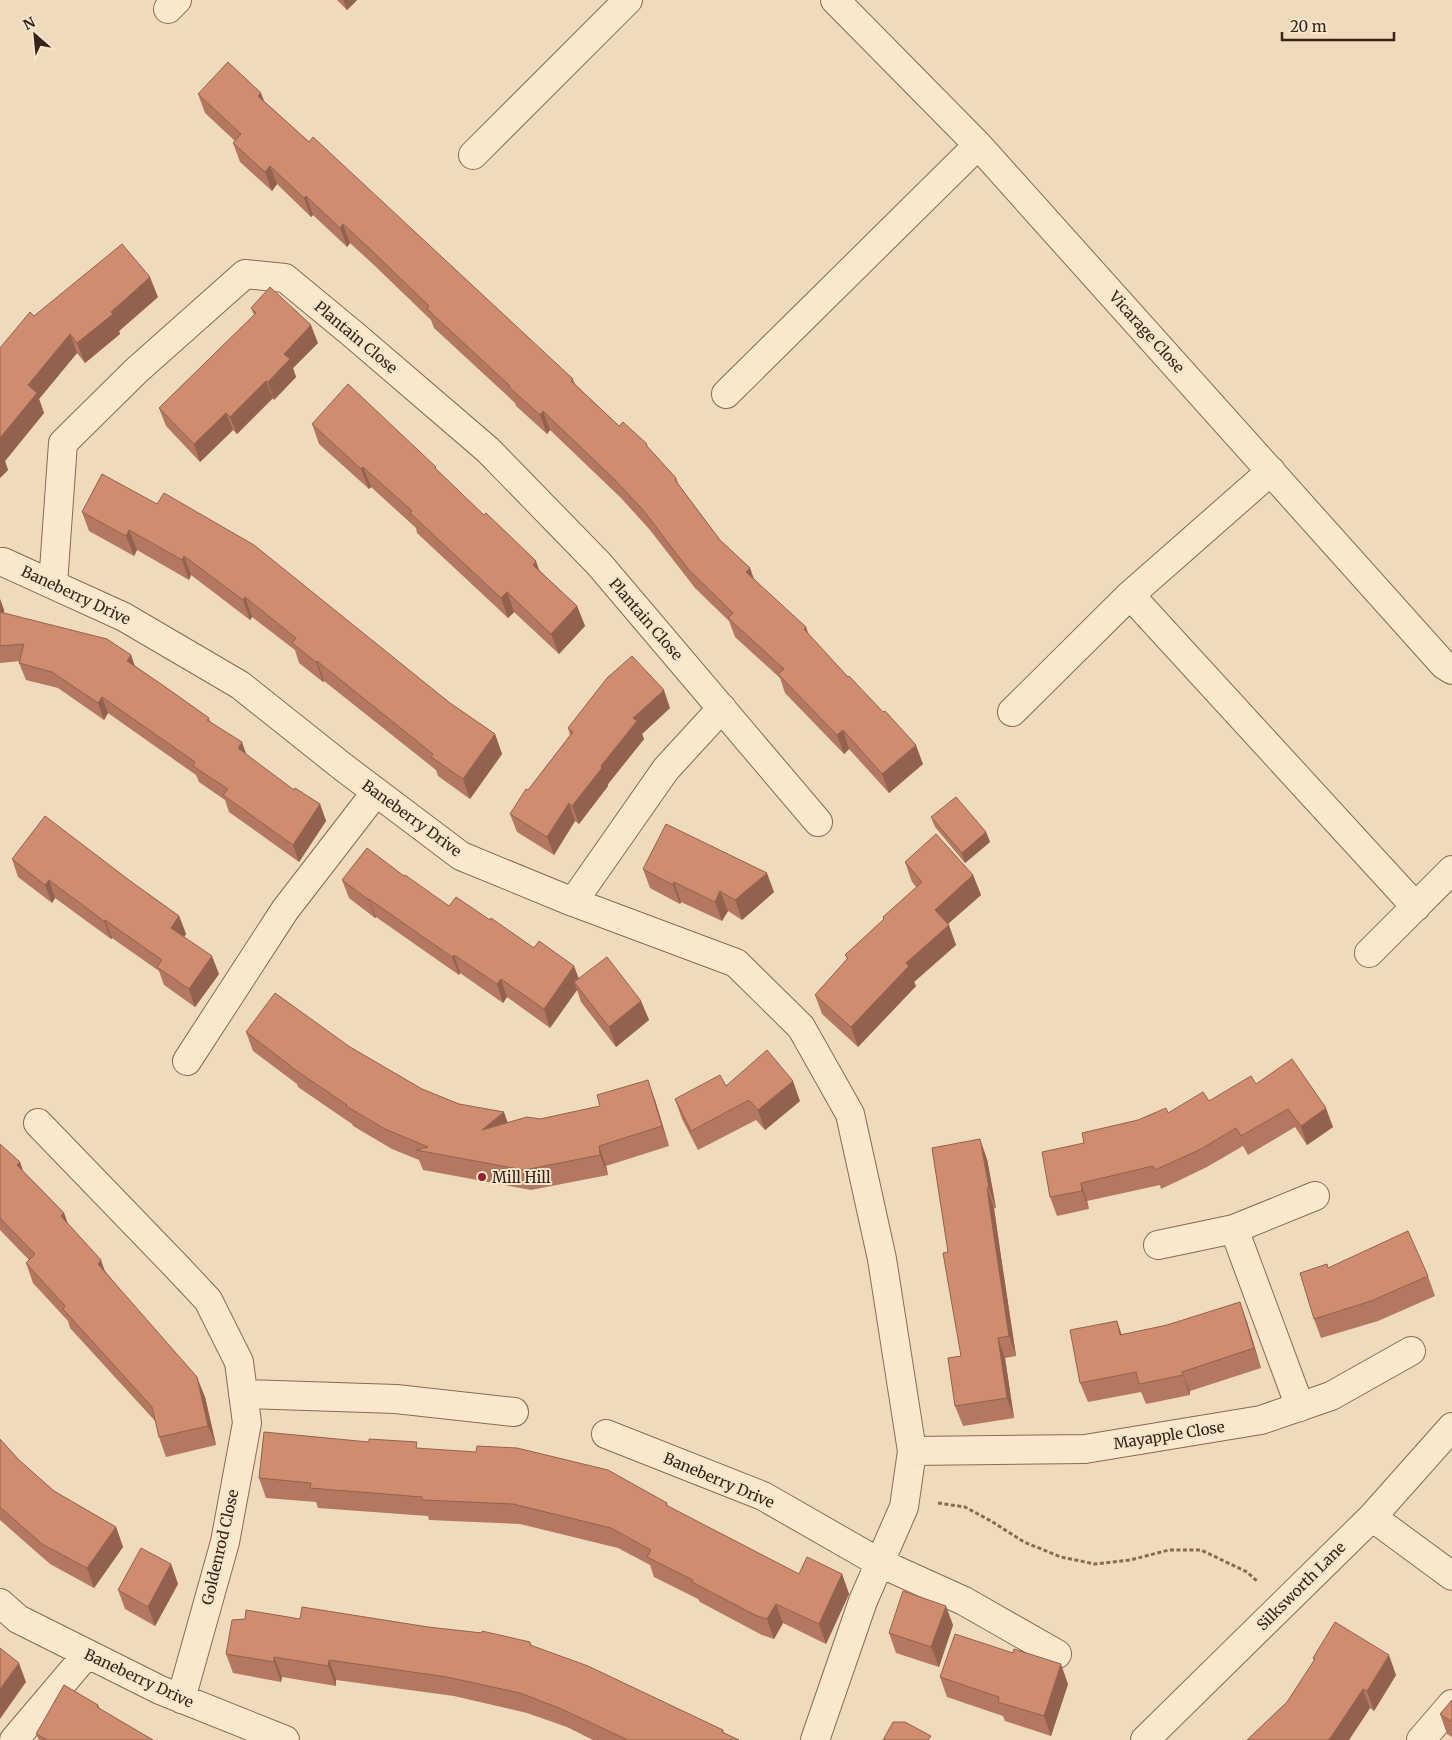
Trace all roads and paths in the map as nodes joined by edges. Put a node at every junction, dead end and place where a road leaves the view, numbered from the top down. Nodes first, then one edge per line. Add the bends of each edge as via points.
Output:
1 (628, 0) edge
2 (835, 0) edge
3 (978, 145) junction
4 (473, 156) dead end
5 (726, 394) dead end
6 (1271, 471) junction
7 (0, 562) edge
8 (53, 584) junction
9 (1130, 595) junction
10 (1452, 670) edge
11 (722, 708) junction
12 (1012, 712) dead end
13 (376, 792) junction
14 (818, 822) dead end
15 (1452, 870) edge
16 (573, 902) junction
17 (1416, 907) junction
18 (1369, 953) dead end
19 (187, 1061) dead end
20 (38, 1123) dead end
21 (1315, 1196) dead end
22 (1234, 1228) junction
23 (1158, 1245) dead end
24 (1411, 1351) dead end
25 (243, 1394) junction
26 (1300, 1407) junction
27 (514, 1412) dead end
28 (1452, 1427) edge
29 (606, 1434) dead end
30 (912, 1451) junction
31 (905, 1498) junction
32 (1372, 1517) junction
33 (880, 1563) junction
34 (1452, 1576) edge
35 (0, 1603) edge
36 (1283, 1604) junction
37 (87, 1654) junction
38 (1056, 1654) dead end
39 (180, 1699) junction
40 (1452, 1704) edge
41 (14, 1740) edge
42 (286, 1740) edge
43 (815, 1740) edge
44 (1145, 1740) edge
45 (1421, 1740) edge

1 - 4 street
2 - 3 street, Vicarage Close
3 - 5 street
3 - 6 street, Vicarage Close
6 - 9 street
6 - 10 street, Vicarage Close via 1444,665
7 - 8 street, Baneberry Drive
8 - 11 street, Plantain Close via 63,443 137,370 245,274 284,278 488,450 599,564
8 - 13 street, Baneberry Drive via 124,617 240,685
9 - 12 street
9 - 17 street
11 - 14 street, Plantain Close
11 - 16 street via 666,769
13 - 16 street, Baneberry Drive via 462,856
13 - 19 street via 285,910
15 - 17 street
16 - 30 street, Baneberry Drive via 736,962 801,1027 850,1114 882,1259
17 - 18 street
20 - 25 street, Goldenrod Close via 208,1300 239,1362
21 - 22 street
22 - 23 street
22 - 26 street
24 - 26 street, Mayapple Close via 1331,1396
25 - 27 street via 396,1399
25 - 39 street, Goldenrod Close via 247,1423 224,1542
26 - 30 street, Mayapple Close via 1261,1420 1085,1449
28 - 32 street, Silksworth Lane
29 - 33 street, Baneberry Drive via 763,1496
30 - 31 street, Baneberry Drive
31 - 33 street, Baneberry Drive
31 - 36 path via 965,1507 1024,1542 1061,1557 1094,1564 1130,1560 1169,1550 1201,1550 1247,1572
32 - 34 street
32 - 36 street, Silksworth Lane
33 - 38 street, Baneberry Drive via 964,1601
33 - 43 street, Baneberry Drive via 863,1601
35 - 37 street, Baneberry Drive via 18,1619
36 - 44 street, Silksworth Lane
37 - 39 street, Baneberry Drive
37 - 41 street
39 - 42 street, Baneberry Drive
40 - 45 street

